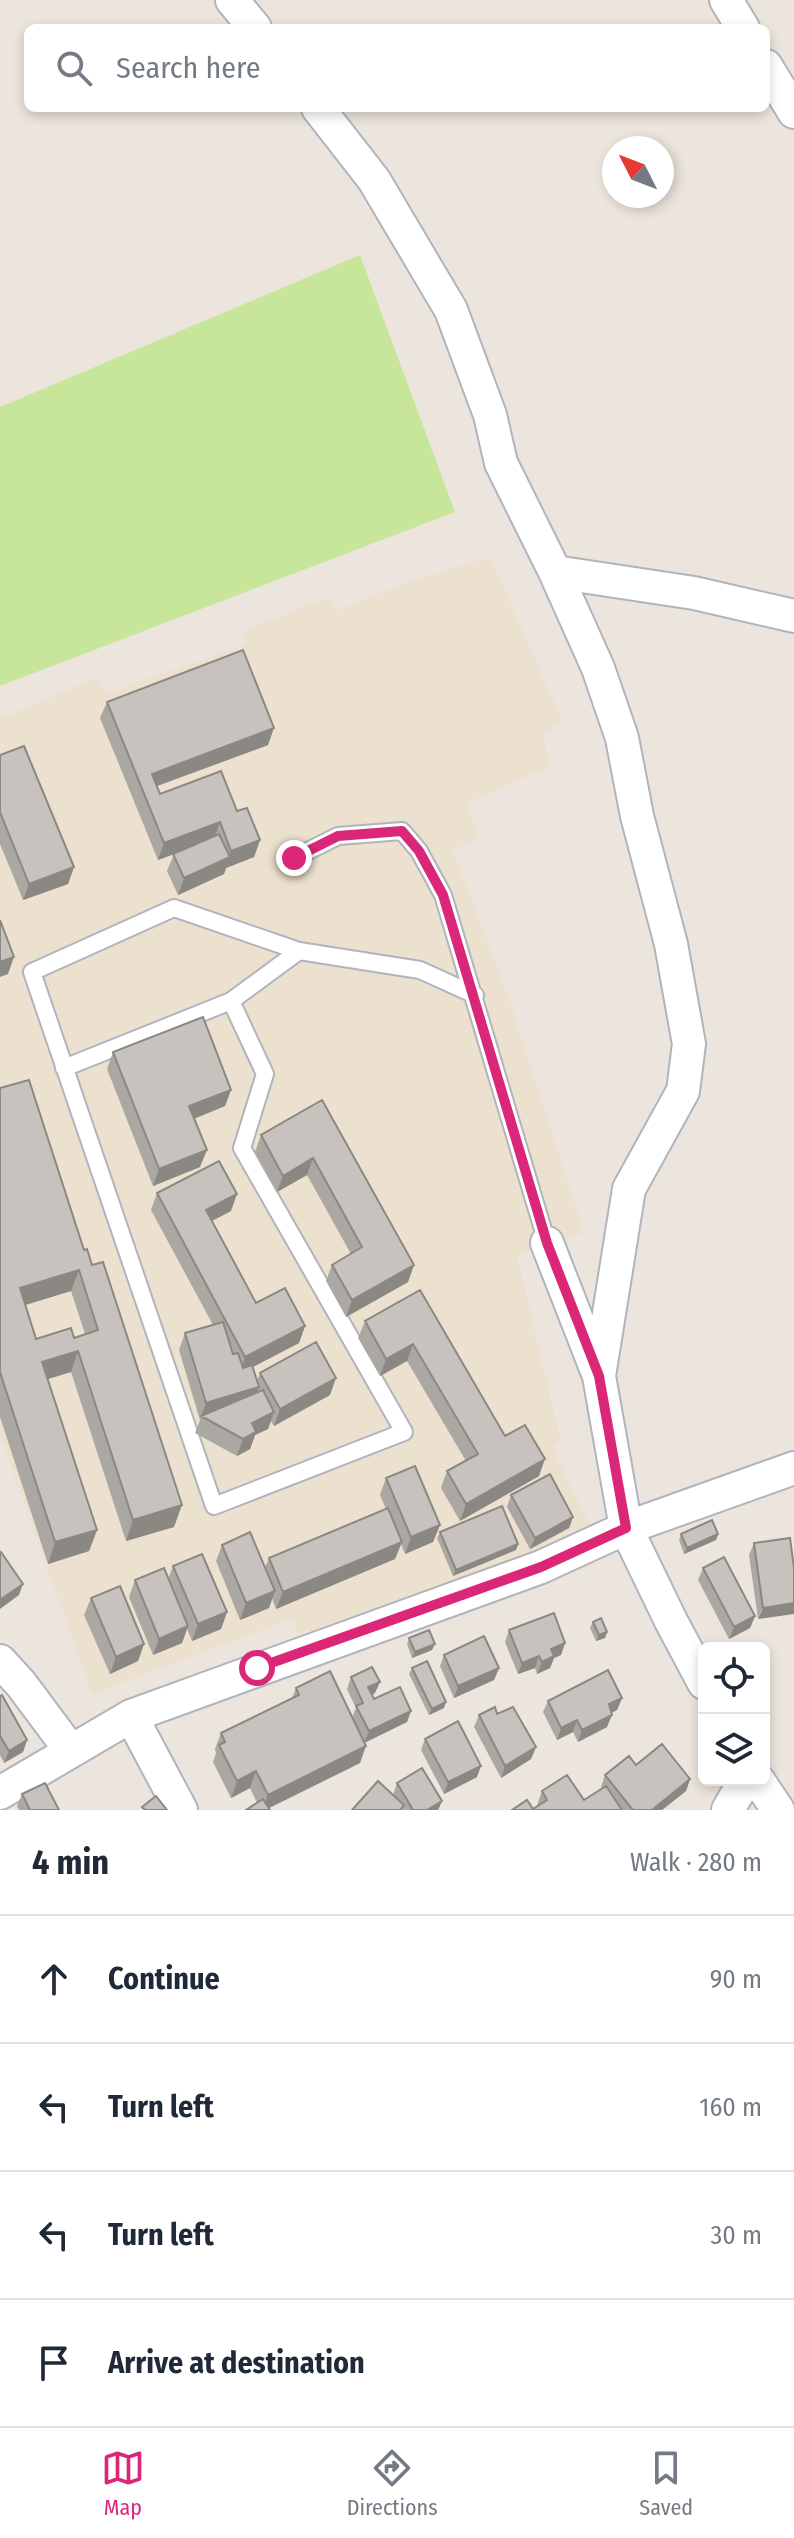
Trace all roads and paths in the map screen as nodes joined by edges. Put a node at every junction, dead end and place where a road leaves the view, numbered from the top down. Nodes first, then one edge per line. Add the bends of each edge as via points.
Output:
1 (233, 0) edge
2 (726, 0) edge
3 (252, 24) edge
4 (741, 24) edge
5 (770, 73) edge
6 (321, 112) edge
7 (794, 112) edge
8 (555, 572) junction
9 (794, 616) edge
10 (294, 858) dead end
11 (299, 951) junction
12 (475, 995) junction
13 (231, 1001) junction
14 (64, 1068) junction
15 (547, 1243) joint
16 (599, 1376) junction
17 (794, 1468) edge
18 (626, 1528) junction
19 (0, 1661) edge
20 (698, 1671) edge
21 (131, 1716) junction
22 (71, 1751) junction
23 (742, 1786) edge
24 (762, 1786) edge
25 (0, 1793) edge
26 (181, 1810) edge
27 (728, 1810) edge
28 (778, 1810) edge

1 - 3 street
2 - 4 street
5 - 7 street
6 - 8 street via 374,180 451,310 490,415 501,463
8 - 9 street via 694,593
8 - 16 street via 622,738 689,1044 683,1091 629,1189
10 - 12 lane via 338,836 402,831 443,895
11 - 12 lane via 420,970
11 - 13 lane
11 - 14 lane via 174,908 32,972
12 - 15 lane
13 - 14 lane
13 - 14 lane via 265,1074 242,1148 404,1432 214,1506
15 - 16 street
16 - 18 street
17 - 18 street
18 - 20 street
18 - 21 street via 541,1567
19 - 22 street
21 - 22 street
21 - 26 street
22 - 25 street
23 - 27 street
24 - 28 street

